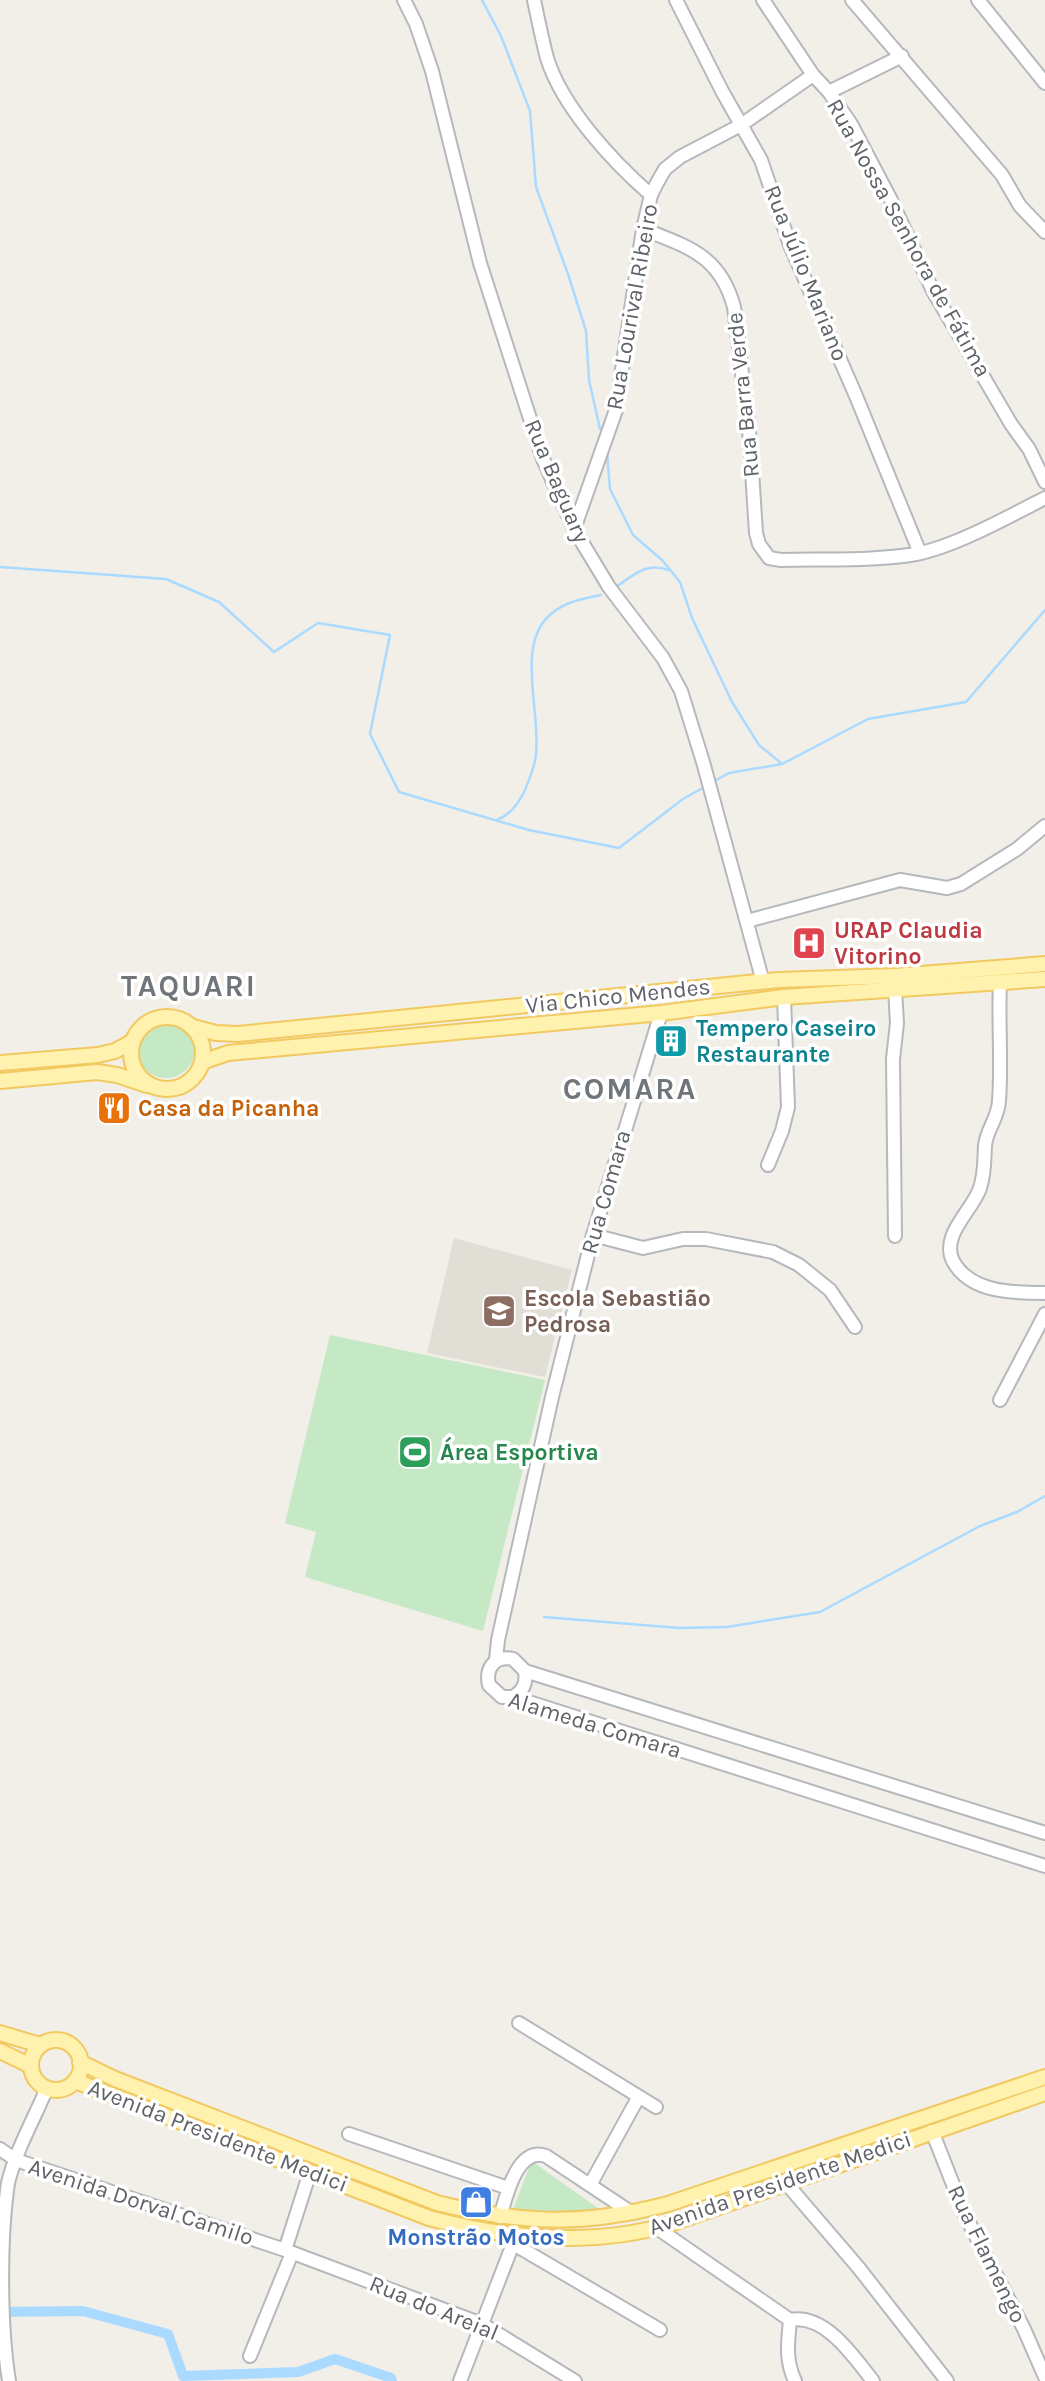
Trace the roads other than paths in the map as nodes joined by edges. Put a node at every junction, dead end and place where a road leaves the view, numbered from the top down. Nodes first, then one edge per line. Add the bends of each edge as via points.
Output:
1 (404, 0) edge
2 (534, 0) edge
3 (676, 0) edge
4 (763, 0) edge
5 (852, 0) edge
6 (978, 0) edge
7 (902, 56) junction
8 (813, 75) junction
9 (1045, 83) edge
10 (829, 92) junction
11 (741, 125) junction
12 (651, 195) junction
13 (643, 229) junction
14 (1045, 232) edge
15 (1045, 482) edge
16 (1045, 498) edge
17 (573, 529) junction
18 (920, 553) junction
19 (1045, 826) edge
20 (747, 921) junction
21 (1045, 964) edge
22 (1045, 979) edge
23 (762, 982) junction
24 (1000, 982) junction
25 (895, 989) junction
26 (784, 997) junction
27 (662, 1013) junction
28 (193, 1027) junction
29 (132, 1041) junction
30 (202, 1062) junction
31 (0, 1063) edge
32 (0, 1081) edge
33 (154, 1087) junction
34 (768, 1165) dead end
35 (593, 1235) junction
36 (895, 1236) dead end
37 (1045, 1293) edge
38 (1045, 1314) edge
39 (855, 1327) dead end
40 (1000, 1400) dead end
41 (496, 1660) junction
42 (524, 1671) junction
43 (513, 1697) junction
44 (1045, 1833) edge
45 (1045, 1866) edge
46 (519, 2023) dead end
47 (0, 2033) edge
48 (40, 2045) junction
49 (0, 2052) edge
50 (80, 2062) junction
51 (31, 2066) junction
52 (1045, 2077) edge
53 (75, 2081) junction
54 (47, 2088) junction
55 (1045, 2093) edge
56 (638, 2098) junction
57 (656, 2107) dead end
58 (932, 2131) junction
59 (349, 2134) dead end
60 (0, 2149) edge
61 (16, 2160) junction
62 (310, 2172) junction
63 (786, 2183) junction
64 (590, 2185) junction
65 (509, 2188) junction
66 (632, 2213) junction
67 (500, 2217) junction
68 (657, 2228) junction
69 (514, 2239) junction
70 (289, 2251) junction
71 (1, 2258) edge
72 (1, 2292) edge
73 (790, 2320) junction
74 (482, 2323) junction
75 (660, 2330) dead end
76 (250, 2356) dead end
77 (1045, 2376) edge
78 (9, 2381) edge
79 (460, 2381) edge
80 (575, 2381) edge
81 (795, 2381) edge
82 (873, 2381) edge
83 (947, 2381) edge

1 - 17 street, Rua Baguary via 432,71 480,263 543,459
2 - 12 street via 548,59 567,102
3 - 11 street, Rua Júlio Mariano
4 - 8 street, Rua Nossa Senhora de Fátima
5 - 7 street
6 - 9 street
7 - 10 street
7 - 14 street
8 - 10 street, Rua Nossa Senhora de Fátima
8 - 11 street, Rua Lourival Ribeiro
10 - 15 street, Rua Nossa Senhora de Fátima via 891,200 933,291
11 - 12 street, Rua Lourival Ribeiro via 680,157 665,169
11 - 18 street, Rua Júlio Mariano via 761,160 790,245
12 - 13 street, Rua Lourival Ribeiro
13 - 17 street, Rua Lourival Ribeiro via 617,410
13 - 18 street, Rua Barra Verde via 698,254 716,268 730,293 750,440 755,526 766,555 774,559
16 - 18 street
17 - 20 street, Rua Baguary via 681,691
19 - 20 street via 961,884 947,888 900,880
20 - 23 street, Rua Baguary
21 - 23 main road, Via Chico Mendes
22 - 24 main road, Via Chico Mendes
23 - 28 main road, Via Chico Mendes via 238,1034
24 - 25 main road, Via Chico Mendes
24 - 37 street via 997,1118 985,1145 981,1185 950,1250 967,1275 985,1287
25 - 26 main road, Via Chico Mendes
25 - 36 street
26 - 27 main road, Via Chico Mendes
26 - 34 street via 788,1107
27 - 30 main road, Via Chico Mendes via 228,1053
27 - 35 street, Rua Comara
28 - 29 main road via 173,1017 152,1019
28 - 30 main road via 200,1038
29 - 31 main road via 97,1055
29 - 33 main road via 135,1071
30 - 33 main road via 184,1085
32 - 33 main road via 97,1072
35 - 39 street via 643,1248 706,1239 774,1252 830,1290
35 - 41 street, Rua Comara via 552,1397
38 - 40 street
41 - 42 street, Alameda Comara via 508,1657
41 - 43 street, Alameda Comara via 488,1673 489,1685 502,1697
42 - 43 street via 523,1689
42 - 44 street, Alameda Comara
43 - 45 street, Alameda Comara
46 - 56 street
47 - 48 main road
48 - 50 main road via 62,2040 75,2048
48 - 51 main road
49 - 51 main road
50 - 53 main road
50 - 67 main road, Avenida Presidente Medici via 437,2203
51 - 54 main road via 36,2079
52 - 66 main road, Avenida Presidente Medici
53 - 54 main road via 62,2089
53 - 62 main road, Avenida Presidente Medici
54 - 61 street
55 - 58 main road, Avenida Presidente Medici
56 - 57 street
56 - 64 street
58 - 63 main road, Avenida Presidente Medici
58 - 77 street, Rua Flamengo via 965,2215
59 - 65 street
60 - 61 street, Avenida Dorval Camilo
61 - 70 street, Avenida Dorval Camilo
61 - 71 street via 5,2199
62 - 69 main road, Avenida Presidente Medici via 429,2218
62 - 70 street
63 - 68 main road, Avenida Presidente Medici
63 - 83 street
64 - 65 street via 538,2154 523,2161
64 - 66 street
65 - 67 street
66 - 67 main road, Avenida Presidente Medici via 560,2220
68 - 69 main road, Avenida Presidente Medici via 611,2236
68 - 73 street
69 - 74 street
69 - 75 street
70 - 74 street, Rua do Areial
70 - 76 street
71 - 72 street
72 - 78 street
73 - 81 street via 787,2356
73 - 82 street via 806,2319 825,2330
74 - 79 street
74 - 80 street, Rua do Areial

